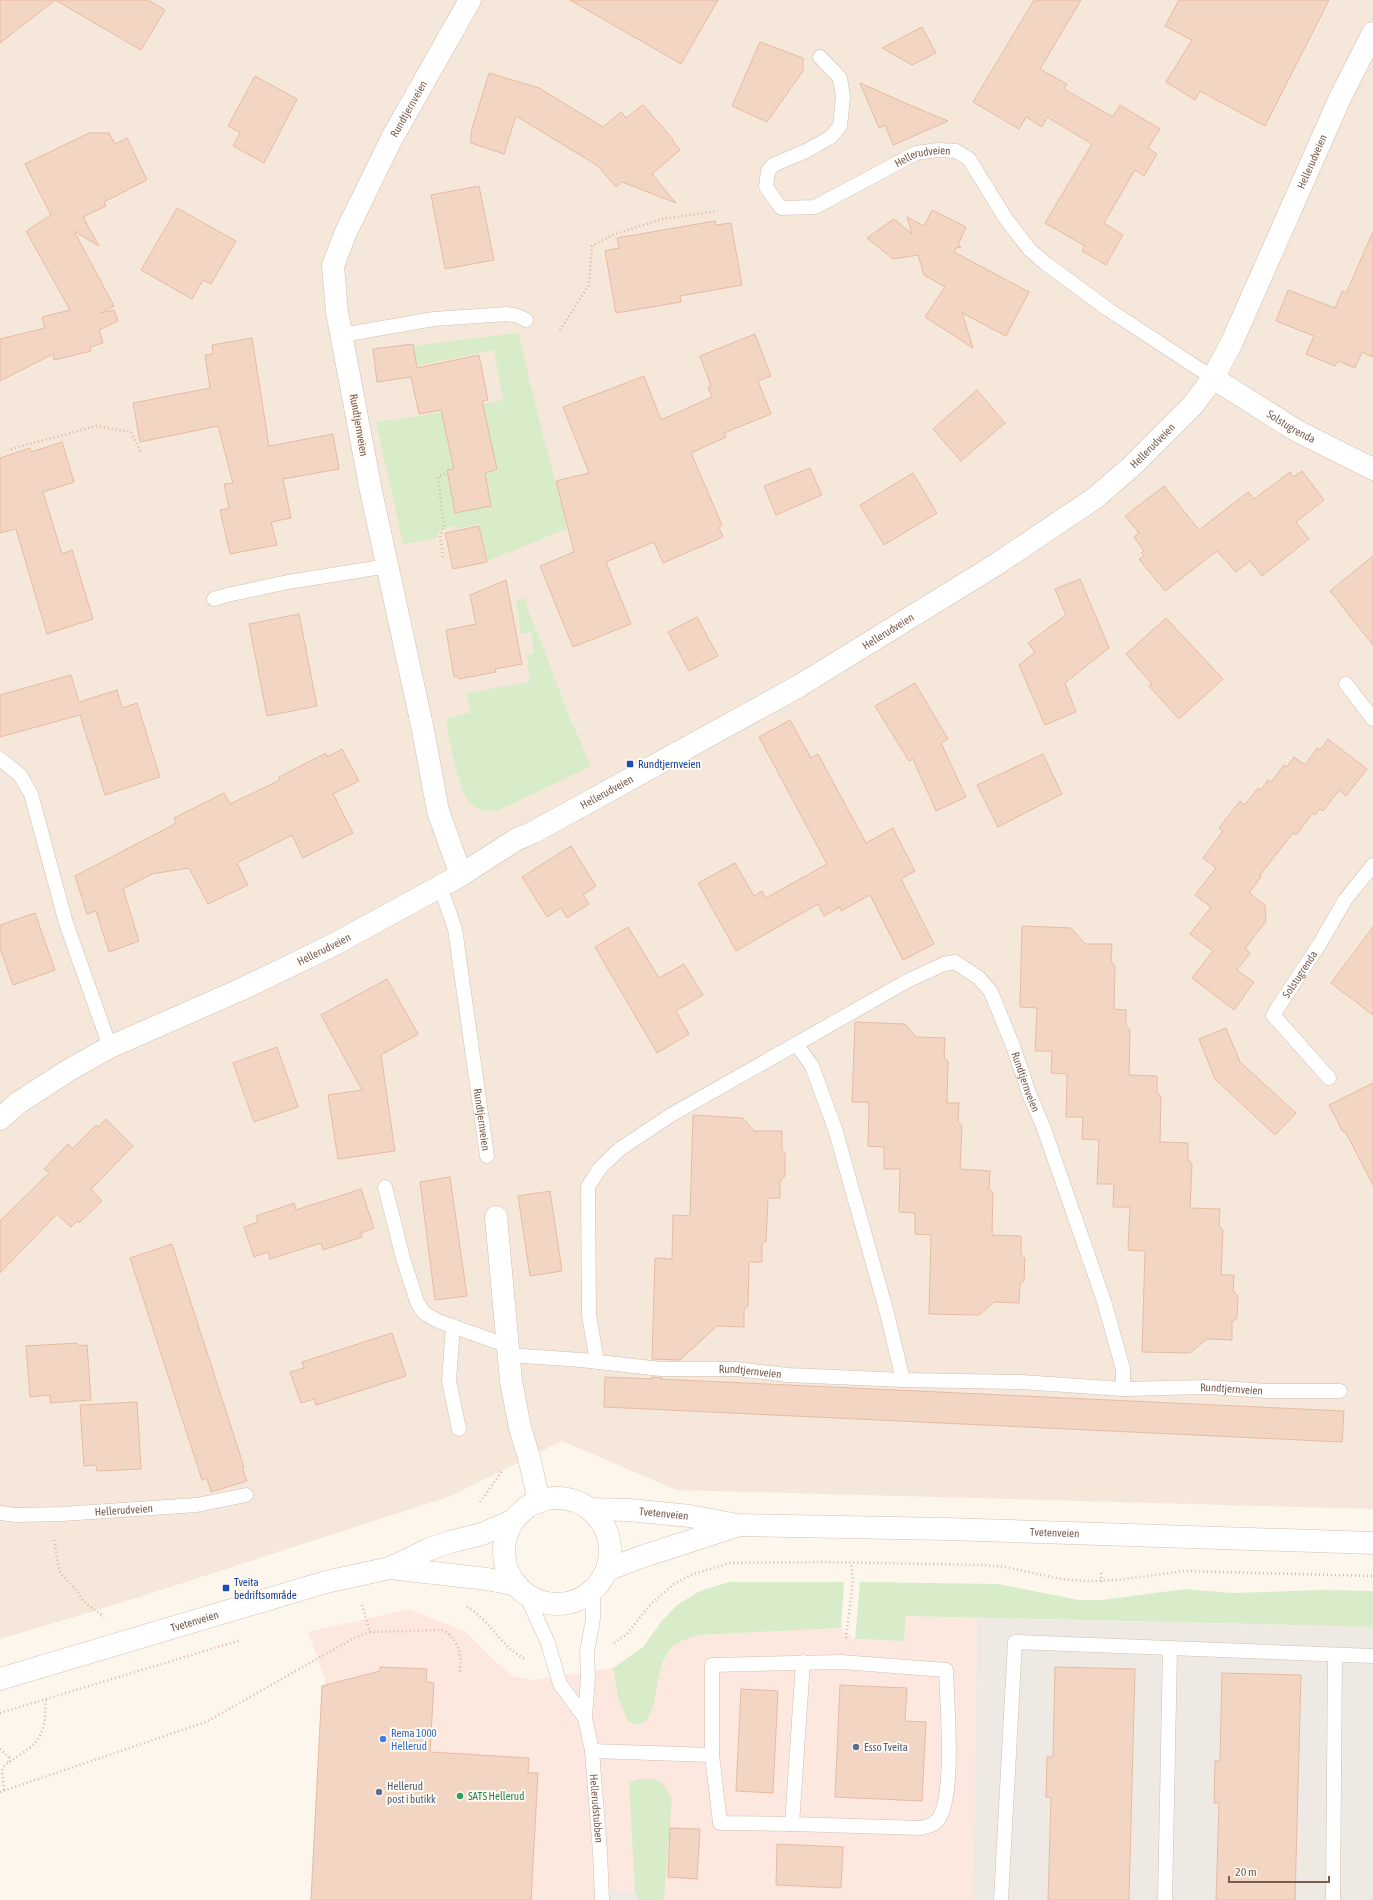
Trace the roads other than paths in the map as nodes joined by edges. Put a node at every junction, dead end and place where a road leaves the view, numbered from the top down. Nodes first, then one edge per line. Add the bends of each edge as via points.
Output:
1 (470, 0) edge
2 (1373, 33) edge
3 (820, 57) dead end
4 (526, 320) dead end
5 (342, 335) junction
6 (1213, 378) junction
7 (1373, 469) edge
8 (388, 566) junction
9 (214, 599) dead end
10 (1346, 684) dead end
11 (1373, 719) edge
12 (0, 759) edge
13 (1373, 865) edge
14 (461, 874) junction
15 (440, 886) junction
16 (796, 1044) junction
17 (110, 1047) junction
18 (1329, 1078) dead end
19 (0, 1119) edge
20 (487, 1156) dead end
21 (385, 1187) dead end
22 (496, 1217) dead end
23 (453, 1326) junction
24 (508, 1351) junction
25 (597, 1362) junction
26 (904, 1380) junction
27 (1123, 1389) junction
28 (1340, 1391) dead end
29 (459, 1429) dead end
30 (246, 1495) dead end
31 (539, 1502) junction
32 (590, 1509) junction
33 (0, 1513) edge
34 (514, 1520) junction
35 (737, 1525) junction
36 (1373, 1543) edge
37 (390, 1568) junction
38 (607, 1570) junction
39 (521, 1589) junction
40 (593, 1590) junction
41 (1170, 1649) junction
42 (1335, 1655) junction
43 (1373, 1656) edge
44 (803, 1662) junction
45 (0, 1679) edge
46 (585, 1718) junction
47 (592, 1751) junction
48 (712, 1754) junction
49 (792, 1824) junction
50 (602, 1900) edge
51 (1001, 1900) edge
52 (1166, 1900) edge
53 (1333, 1900) edge

1 - 5 street, Rundtjernveien via 392,138 333,266
2 - 6 street, Hellerudveien via 1334,112 1232,342
3 - 6 lane, Hellerudveien via 840,78 843,96 840,126 831,137 773,165 768,171 766,187 782,208 815,207 916,153 956,151 969,159 1006,219 1030,250 1045,264 1109,310
4 - 5 lane via 508,314 434,319
5 - 8 street, Rundtjernveien via 371,491
6 - 7 street, Solstugrenda via 1297,432
6 - 14 street, Hellerudveien via 1193,405 1095,498 997,564 799,686 517,839
8 - 9 lane via 288,582
8 - 14 street, Rundtjernveien via 425,736 438,811
10 - 11 lane
12 - 17 lane via 20,775 30,794 66,923
13 - 18 lane, Solstugrenda via 1345,900 1273,1015
14 - 15 street, Hellerudveien
15 - 17 street, Hellerudveien via 335,944 242,989
15 - 20 lane, Rundtjernveien via 455,930
16 - 25 lane, Rundtjernveien via 671,1115 620,1149 600,1168 588,1187 589,1315
16 - 26 lane via 812,1066 835,1129
16 - 27 lane, Rundtjernveien via 907,981 944,964 955,962 980,978 991,992 1013,1046 1099,1286 1123,1369
17 - 19 street, Hellerudveien via 18,1103
21 - 23 lane, Rundtjernveien via 417,1302 424,1313
22 - 24 street
23 - 24 lane, Rundtjernveien
23 - 29 lane via 449,1381
24 - 25 lane, Rundtjernveien
24 - 31 street via 520,1428
25 - 26 lane, Rundtjernveien via 661,1368 736,1369 788,1375
26 - 27 lane, Rundtjernveien via 1021,1382
27 - 28 lane, Rundtjernveien via 1207,1387 1266,1391
30 - 33 lane, Hellerudveien via 197,1505 50,1514
31 - 32 street, Tvetenveien via 563,1498
31 - 34 street, Tvetenveien via 523,1510
32 - 35 street, Tvetenveien via 690,1516
32 - 38 street, Tvetenveien via 600,1519 610,1544
34 - 37 street, Tvetenveien via 482,1534 450,1542
34 - 39 street, Tvetenveien via 504,1547 505,1560 509,1573
35 - 36 street, Tvetenveien
35 - 38 street, Tvetenveien
37 - 39 street, Tvetenveien via 481,1579
37 - 45 street, Tvetenveien via 326,1582
38 - 40 street, Tvetenveien
39 - 40 street, Tvetenveien via 538,1600 552,1604 581,1599
39 - 46 lane, Hellerudstubben via 548,1643 560,1684
40 - 46 lane, Hellerudstubben via 594,1619 587,1652
41 - 42 lane
41 - 51 lane via 1015,1642
41 - 52 lane
42 - 43 lane
42 - 53 lane
44 - 48 lane via 712,1664
44 - 49 lane
44 - 49 lane via 841,1662 946,1670 949,1751 945,1806 939,1819 932,1825 921,1828
46 - 47 lane, Hellerudstubben
47 - 48 lane
47 - 50 lane, Hellerudstubben
48 - 49 lane via 720,1823

